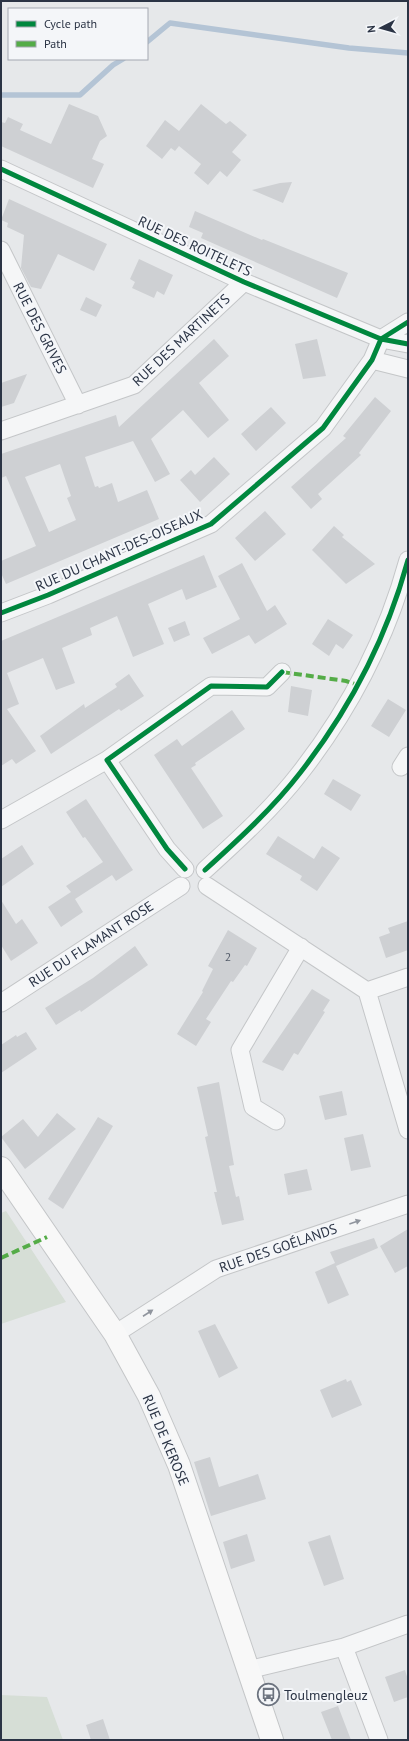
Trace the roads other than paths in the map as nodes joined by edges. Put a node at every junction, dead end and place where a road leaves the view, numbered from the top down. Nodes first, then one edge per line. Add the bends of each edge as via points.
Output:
1 (1, 169) edge
2 (1, 250) edge
3 (244, 282) junction
4 (408, 322) edge
5 (381, 339) junction
6 (408, 344) edge
7 (372, 360) junction
8 (408, 369) edge
9 (78, 405) junction
10 (1, 431) edge
11 (408, 560) edge
12 (1, 613) edge
13 (282, 672) dead end
14 (107, 760) junction
15 (1, 820) edge
16 (185, 869) junction
17 (206, 878) junction
18 (181, 886) junction
19 (301, 947) junction
20 (408, 977) edge
21 (367, 991) junction
22 (1, 1003) edge
23 (276, 1121) dead end
24 (408, 1130) edge
25 (1, 1168) edge
26 (408, 1204) edge
27 (115, 1334) junction
28 (408, 1624) edge
29 (344, 1647) junction
30 (248, 1670) junction
31 (272, 1740) edge
32 (378, 1740) edge

1 - 3 street, RUE DES ROITELETS
2 - 9 street, RUE DES GRIVES
3 - 5 street, RUE DES ROITELETS
3 - 9 street, RUE DES MARTINETS via 134,386
4 - 5 street
5 - 6 street, RUE DES ROITELETS
5 - 7 street
7 - 8 street
7 - 12 street, RUE DU CHANT-DES-OISEAUX via 324,428 210,524
9 - 10 street, RUE DES MARTINETS
11 - 17 street via 400,590 382,636 358,685 328,735 278,799
13 - 14 street via 267,687 211,686
14 - 15 street
14 - 16 street via 167,849
16 - 17 street via 195,865
16 - 18 street via 180,875
17 - 18 street via 203,891 197,894 185,891
17 - 19 street
18 - 22 street, RUE DU FLAMANT ROSE
19 - 21 street
19 - 23 street via 240,1050 253,1107
20 - 21 street
21 - 24 street
25 - 27 main road, RUE DE KEROSE
27 -> 26 street, RUE DES GOÉLANDS via 216,1269
27 - 30 main road, RUE DE KEROSE via 149,1396 179,1465
28 - 29 street
29 - 30 street
29 - 32 street
30 - 31 main road, RUE DE KEROSE

